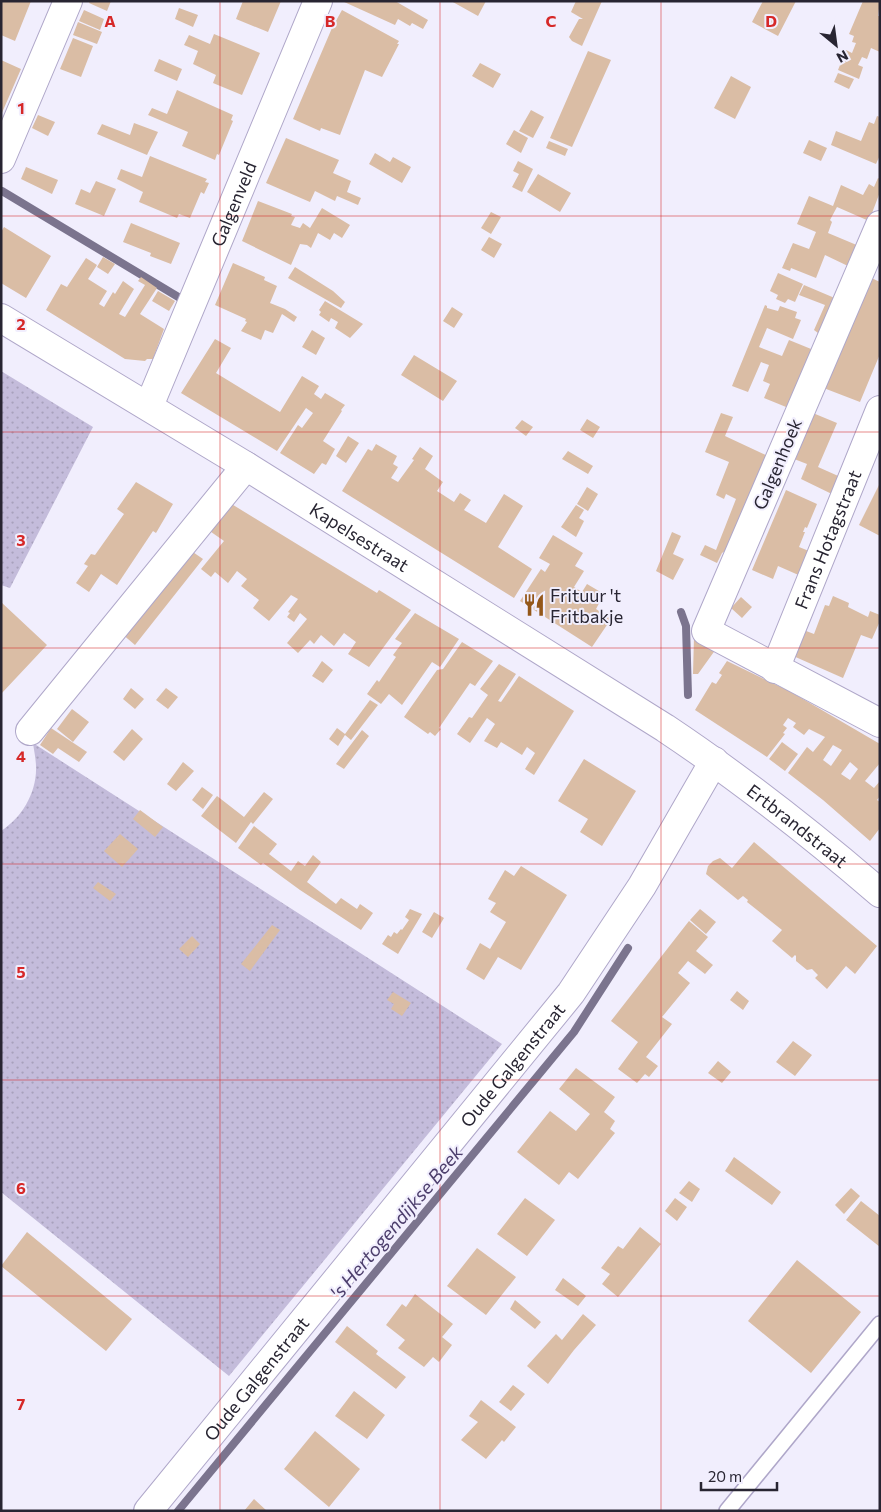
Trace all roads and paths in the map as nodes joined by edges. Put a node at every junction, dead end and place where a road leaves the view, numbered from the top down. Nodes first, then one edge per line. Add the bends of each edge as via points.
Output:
1 (68, 1) edge
2 (318, 1) edge
3 (1, 159) edge
4 (880, 225) edge
5 (1, 318) edge
6 (149, 406) junction
7 (880, 410) edge
8 (246, 466) junction
9 (775, 669) junction
10 (880, 723) edge
11 (30, 731) dead end
12 (714, 761) junction
13 (880, 893) edge
14 (880, 1324) edge
15 (148, 1511) edge
16 (727, 1511) edge

1 - 3 street
2 - 6 street, Galgenveld
4 - 9 street, Galgenhoek via 706,631
5 - 6 street, Kapelsestraat
6 - 8 street, Kapelsestraat
7 - 9 street, Frans Hotagstraat
8 - 11 street
8 - 12 street, Kapelsestraat
9 - 10 street
12 - 13 street, Ertbrandstraat
12 - 15 street, Oude Galgenstraat via 642,886 571,993
14 - 16 lane

